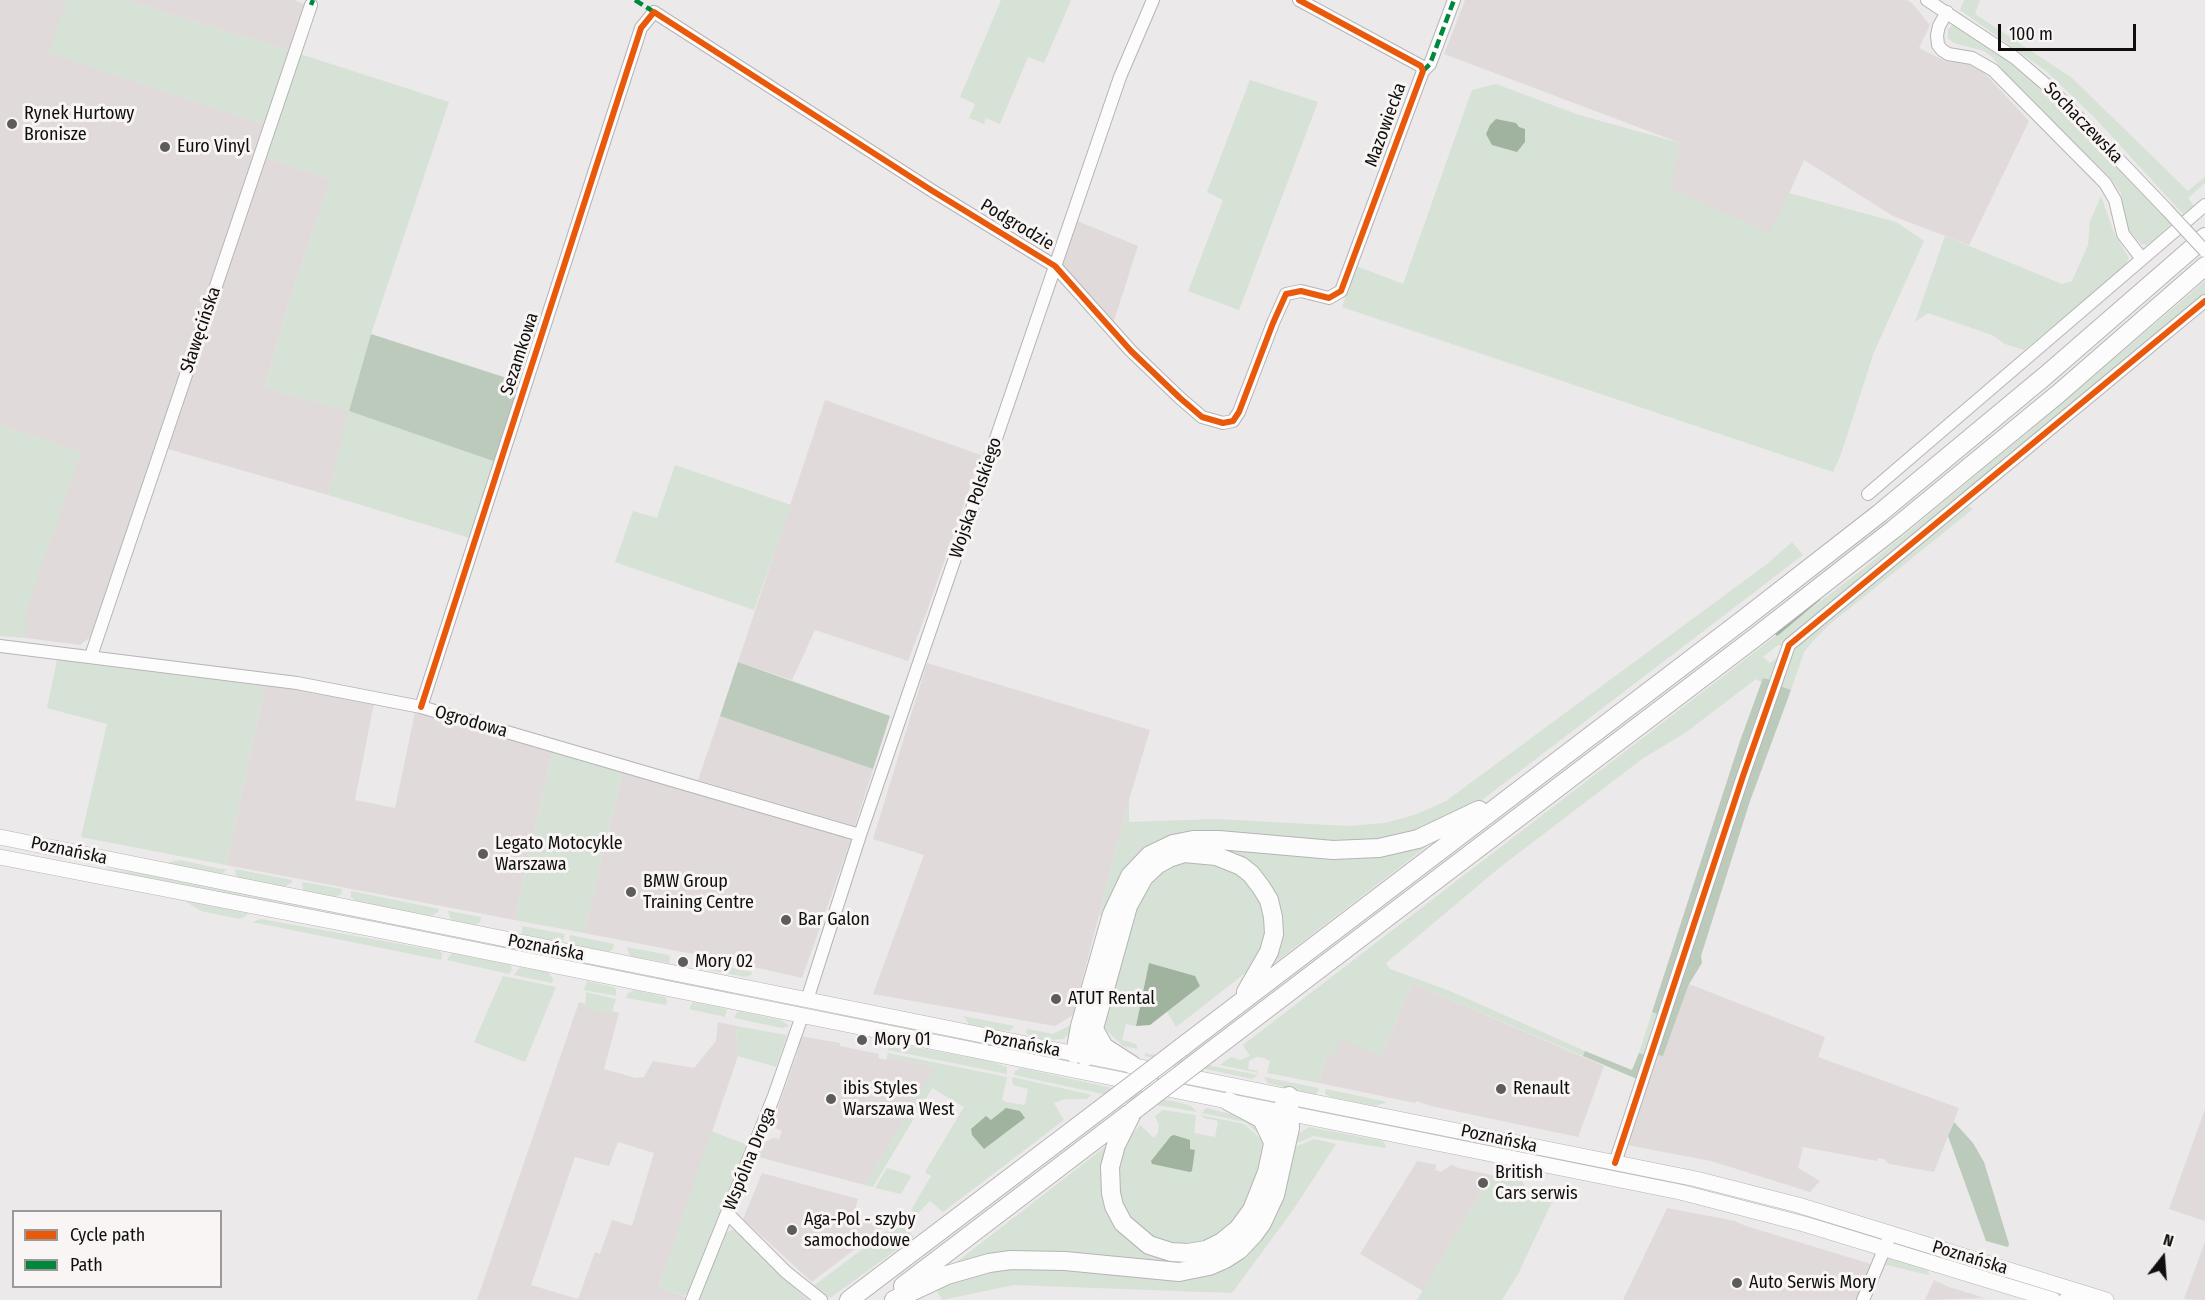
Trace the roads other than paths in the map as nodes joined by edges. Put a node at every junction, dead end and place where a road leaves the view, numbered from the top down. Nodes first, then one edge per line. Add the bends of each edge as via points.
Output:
1 (1153, 0) edge
2 (1299, 0) edge
3 (1454, 0) edge
4 (1927, 0) edge
5 (311, 5) dead end
6 (654, 12) joint
7 (1947, 12) junction
8 (1423, 71) junction
9 (2205, 205) edge
10 (2205, 237) edge
11 (2205, 251) edge
12 (2142, 259) junction
13 (1055, 266) junction
14 (2205, 266) edge
15 (1341, 291) joint
16 (2205, 301) edge
17 (1868, 494) dead end
18 (0, 646) edge
19 (91, 656) junction
20 (421, 708) junction
21 (1523, 787) junction
22 (860, 835) junction
23 (0, 837) edge
24 (0, 857) edge
25 (807, 1000) junction
26 (1238, 1004) junction
27 (802, 1016) junction
28 (1094, 1029) junction
29 (1080, 1061) junction
30 (1132, 1065) junction
31 (1228, 1101) junction
32 (1287, 1107) junction
33 (1133, 1111) junction
34 (1273, 1142) junction
35 (1615, 1163) junction
36 (728, 1214) junction
37 (1891, 1233) junction
38 (1886, 1249) junction
39 (2034, 1286) junction
40 (2072, 1297) edge
41 (692, 1300) edge
42 (821, 1300) edge
43 (849, 1300) edge
44 (885, 1300) edge
45 (894, 1300) edge
46 (1863, 1300) edge
47 (2053, 1300) edge
48 (2106, 1300) edge

1 - 13 street, Wojska Polskiego via 1119,77
2 - 8 street, Mazowiecka via 1421,66
3 - 8 street via 1430,64
4 - 7 street, Sochaczewska
5 - 19 street, Sławęcińska
6 - 13 street, Podgrodzie
6 - 20 street, Sezamkowa via 641,28
7 - 11 street, Sochaczewska, bridge via 2015,58 2051,89
7 - 12 street, Sochaczewska via 1939,26 1938,45 1948,54 1972,58 1993,70 2105,183 2115,200 2123,234
8 - 15 street, Mazowiecka
9 - 12 street
10 - 21 highway via 1880,513
12 - 17 street
13 - 15 street, Podgrodzie via 1131,351 1180,398 1202,417 1223,423 1233,421 1239,412 1286,294 1301,291 1329,298
13 - 22 street, Wojska Polskiego
14 - 33 highway, bridge via 1894,529
16 - 35 street via 1789,645
18 - 19 street, Ogrodowa
19 - 20 street, Ogrodowa via 297,683
20 - 22 street, Ogrodowa
21 - 26 highway
21 - 29 highway via 1435,832 1379,848 1333,850 1193,840 1150,855 1130,876 1112,914 1080,1026
22 - 25 street, Wojska Polskiego
23 - 25 main road, Poznańska
24 - 27 main road, Poznańska
25 - 29 main road, Poznańska
26 - 28 highway via 1269,952 1274,934 1269,900 1251,874 1231,860 1184,853 1158,864 1133,894
26 - 43 highway, bridge
27 - 29 main road, Poznańska
27 - 36 street, Wspólna Droga
28 - 29 highway
28 - 30 highway via 1104,1047
29 - 30 main road, Poznańska
29 - 31 main road, Poznańska
30 - 32 main road, Poznańska
31 - 32 main road, Poznańska
31 - 34 highway via 1262,1119
32 - 34 highway
32 - 35 main road, Poznańska
32 - 38 main road, Poznańska via 1680,1192
32 - 45 highway via 1290,1128 1269,1210 1254,1234 1226,1259 1179,1272 1011,1260 956,1272
33 - 34 highway via 1110,1167 1114,1206 1135,1235 1149,1245 1171,1252 1206,1250 1238,1229 1261,1192
33 - 44 highway
35 - 37 main road, Poznańska via 1751,1192
36 - 41 street, Wspólna Droga
36 - 42 street via 786,1272
37 - 38 street
37 - 39 main road, Poznańska
38 - 39 main road, Poznańska
38 - 46 street
39 - 40 main road
39 - 47 main road
40 - 48 main road

